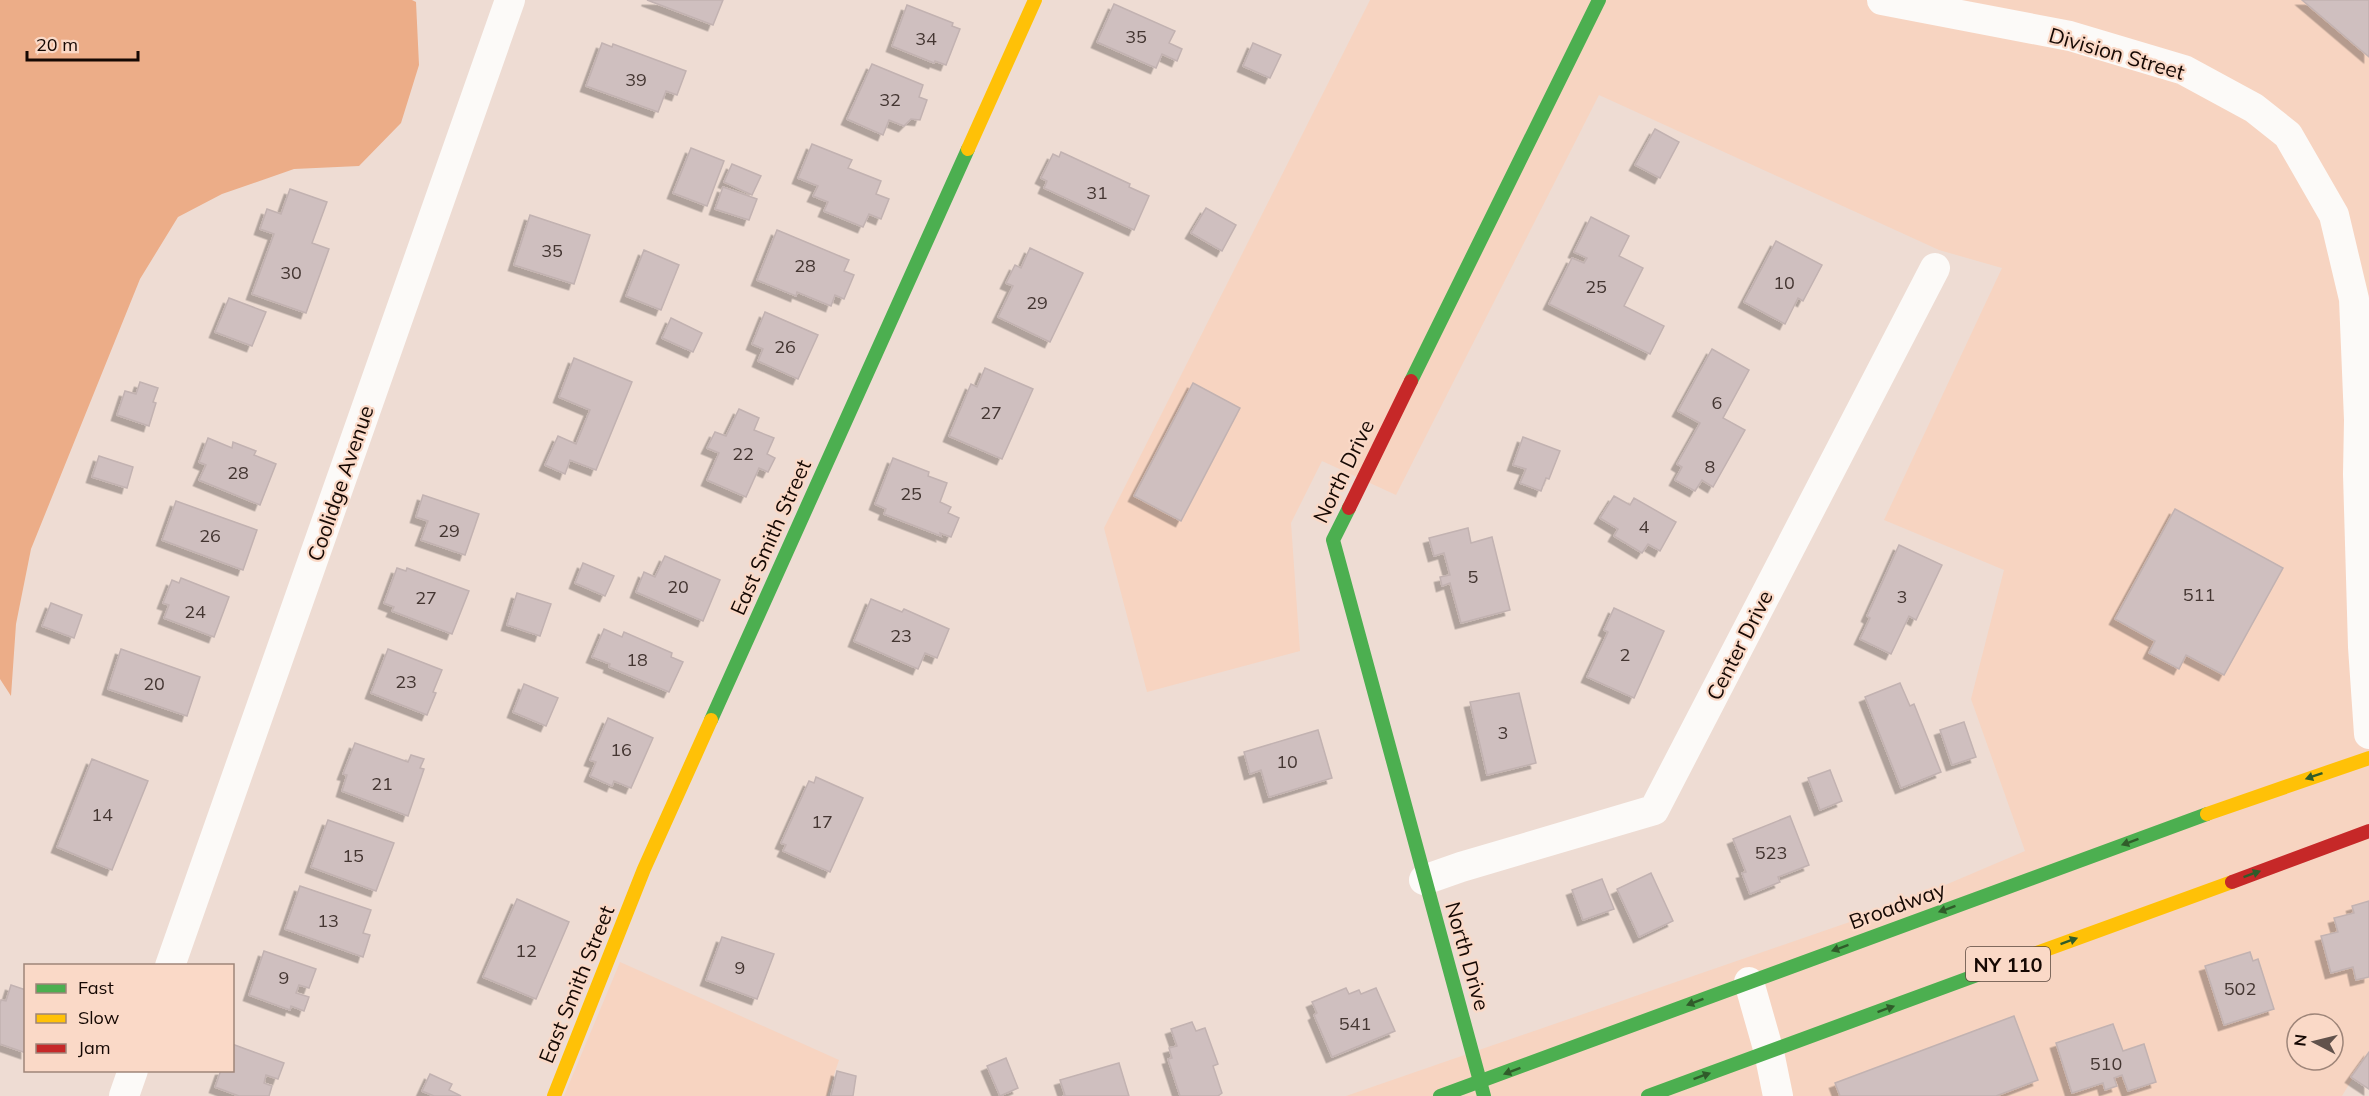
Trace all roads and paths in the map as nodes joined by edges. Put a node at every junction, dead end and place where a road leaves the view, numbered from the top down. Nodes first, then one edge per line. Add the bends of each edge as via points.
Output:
1 (510, 0) edge
2 (1035, 0) edge
3 (1599, 0) edge
4 (1882, 0) edge
5 (1935, 268) dead end
6 (2364, 412) edge
7 (2369, 734) edge
8 (2369, 758) edge
9 (2369, 831) edge
10 (1424, 880) junction
11 (171, 964) edge
12 (1749, 982) junction
13 (1769, 1052) junction
14 (133, 1072) edge
15 (1482, 1090) edge
16 (124, 1096) edge
17 (554, 1096) edge
18 (1440, 1096) edge
19 (1647, 1096) edge
20 (1778, 1096) edge

1 - 11 street, Coolidge Avenue
2 - 17 street, East Smith Street via 649,858
3 - 10 street, North Drive via 1333,540
4 - 6 street, Division Street via 2070,36 2184,70 2254,108 2288,135 2334,215 2354,298
5 - 10 street, Center Drive via 1654,810
6 - 7 street, Division Street via 2358,474
8 -> 12 street, Broadway
13 -> 9 street, NY 110
10 - 15 street, North Drive
12 - 13 street
12 -> 15 street, Broadway
19 -> 13 street, NY 110
13 - 20 street
14 - 16 street
15 - 18 street, Broadway

